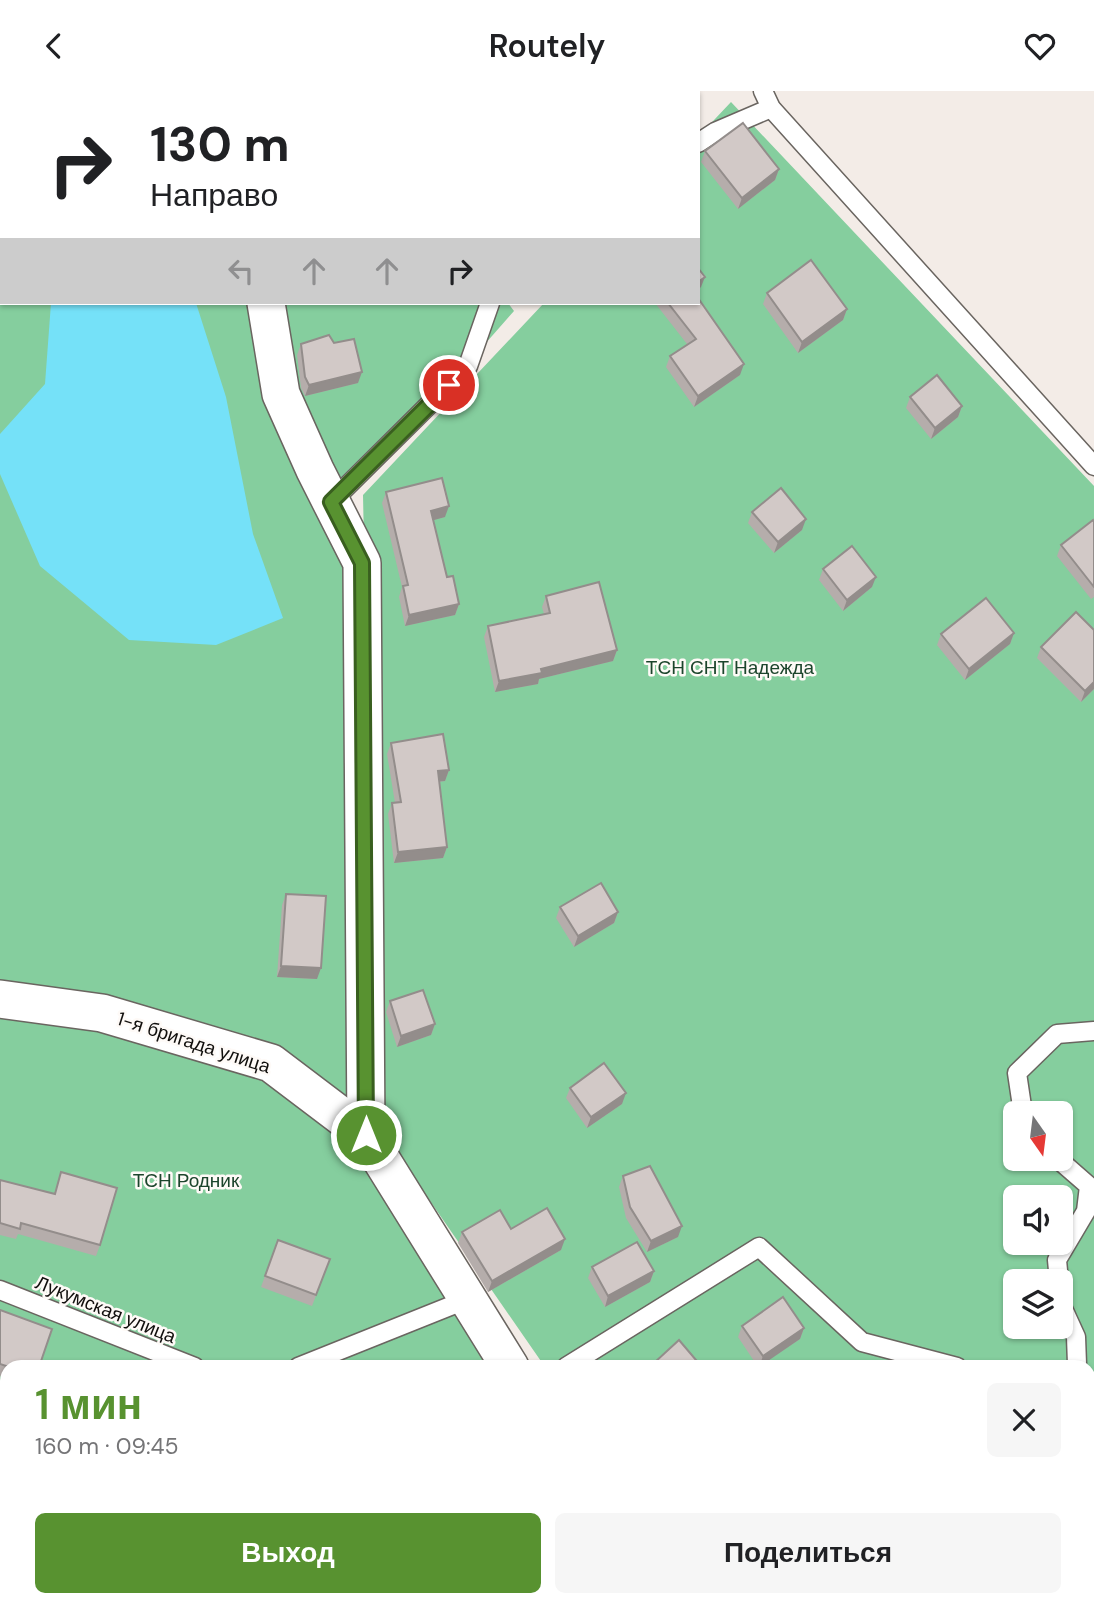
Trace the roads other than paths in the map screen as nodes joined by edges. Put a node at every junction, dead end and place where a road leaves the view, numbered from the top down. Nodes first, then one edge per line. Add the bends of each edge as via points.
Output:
1 (763, 91) edge
2 (771, 108) junction
3 (700, 142) edge
4 (266, 305) edge
5 (489, 305) edge
6 (1094, 466) edge
7 (331, 502) junction
8 (0, 999) edge
9 (1094, 1031) edge
10 (1021, 1101) edge
11 (366, 1135) junction
12 (1072, 1171) edge
13 (1058, 1269) edge
14 (0, 1290) edge
15 (468, 1299) junction
16 (1073, 1330) edge
17 (177, 1360) edge
18 (316, 1360) edge
19 (506, 1360) edge
20 (577, 1360) edge
21 (930, 1360) edge
22 (1077, 1360) edge

1 - 2 lane
2 - 3 lane
2 - 6 lane
4 - 7 street via 281,394
5 - 7 lane via 468,366
7 - 11 street via 362,563
8 - 11 street, 1-я бригада улица via 102,1013 271,1063
9 - 10 lane via 1058,1034 1017,1073
11 - 15 street
12 - 13 lane via 1089,1185 1086,1211 1058,1260
14 - 17 lane, Лукумская улица
15 - 18 lane
15 - 19 street
16 - 22 lane
20 - 21 lane via 759,1247 862,1342

